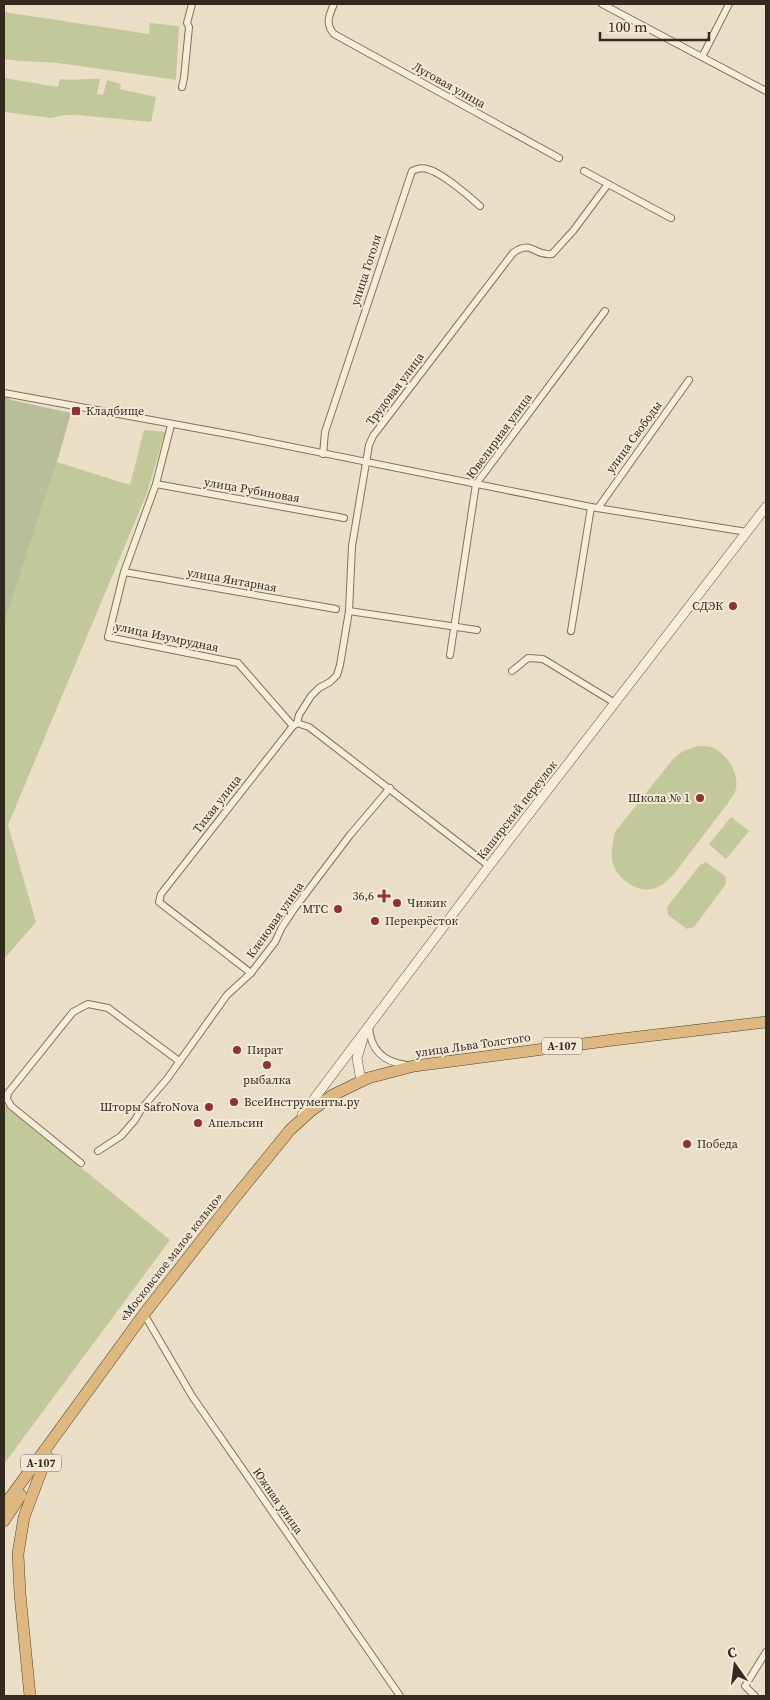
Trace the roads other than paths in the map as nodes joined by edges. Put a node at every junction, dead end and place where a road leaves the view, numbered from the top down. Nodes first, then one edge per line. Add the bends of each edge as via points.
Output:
1 (192, 4) edge
2 (334, 4) edge
3 (602, 4) edge
4 (729, 4) edge
5 (702, 57) junction
6 (182, 86) dead end
7 (766, 91) edge
8 (559, 158) dead end
9 (584, 171) dead end
10 (608, 184) junction
11 (480, 206) dead end
12 (670, 218) dead end
13 (606, 311) dead end
14 (689, 380) dead end
15 (4, 393) edge
16 (171, 425) junction
17 (323, 454) junction
18 (366, 463) junction
19 (156, 484) junction
20 (476, 484) junction
21 (594, 507) junction
22 (766, 507) edge
23 (344, 518) dead end
24 (747, 532) junction
25 (124, 572) junction
26 (336, 609) dead end
27 (349, 610) junction
28 (453, 626) junction
29 (477, 630) dead end
30 (572, 631) dead end
31 (450, 655) dead end
32 (340, 665) joint
33 (512, 671) dead end
34 (615, 703) junction
35 (295, 724) junction
36 (390, 788) junction
37 (489, 866) junction
38 (251, 973) junction
39 (766, 1022) edge
40 (369, 1024) junction
41 (179, 1061) junction
42 (414, 1066) junction
43 (361, 1081) junction
44 (290, 1130) junction
45 (98, 1151) dead end
46 (81, 1163) dead end
47 (144, 1314) junction
48 (79, 1405) junction
49 (48, 1452) junction
50 (4, 1506) edge
51 (4, 1521) edge
52 (766, 1652) edge
53 (30, 1696) edge
54 (400, 1696) edge
55 (755, 1696) edge

1 - 6 street via 187,23
2 - 8 street, Луговая улица via 328,23 334,34
3 - 5 street
4 - 5 street
5 - 7 street
9 - 10 street
10 - 12 street
10 - 18 street, Трудовая улица via 552,254 542,254 527,247 513,253 373,436
11 - 17 street, улица Гоголя via 456,186 427,169 412,171 325,432
13 - 20 street, Ювелирная улица
14 - 21 street, улица Свободы
15 - 16 street
16 - 17 street
16 - 19 street, улица Изумрудная
17 - 18 street
18 - 20 street
18 - 27 street, Трудовая улица via 352,546
19 - 23 street, улица Рубиновая
19 - 25 street, улица Изумрудная
20 - 21 street
20 - 28 street, Ювелирная улица
21 - 24 street
21 - 30 street, улица Свободы
22 - 24 main road, Каширский переулок
24 - 34 main road, Каширский переулок
25 - 26 street, улица Янтарная
25 - 35 street, улица Изумрудная via 108,637 238,663
27 - 28 street
27 - 32 street, Трудовая улица
28 - 29 street
28 - 31 street, Ювелирная улица
32 - 35 street, Тихая улица via 337,675 311,696
33 - 34 street via 528,658 543,659
34 - 37 main road, Каширский переулок
35 - 36 street via 309,727
35 - 38 street, Тихая улица via 161,894 158,902
36 - 37 street
36 - 38 street, Кленовая улица via 294,909 275,942
37 - 40 main road, Каширский переулок
38 - 41 street, Кленовая улица via 227,995
39 - 42 highway, улица Льва Толстого / А-107
40 - 42 street via 371,1040 381,1056
40 - 43 main road via 358,1058
40 - 44 main road, Каширский переулок
41 - 45 street, Кленовая улица via 121,1136
41 - 46 street via 108,1008 88,1004 74,1012 8,1093 7,1099 11,1106
42 - 43 highway, улица Льва Толстого / А-107
43 - 44 highway, улица Льва Толстого / А-107 via 322,1102
44 - 47 highway, «Московское малое кольцо» / А-107
47 - 48 highway, «Московское малое кольцо» / А-107
47 - 54 street, Южная улица via 192,1396
48 - 49 highway, «Московское малое кольцо» / А-107
48 - 50 highway, «Московское малое кольцо» / А-107
49 - 51 highway, «Московское малое кольцо» / А-107
49 - 53 highway via 24,1517 18,1554
52 - 55 street via 745,1686

